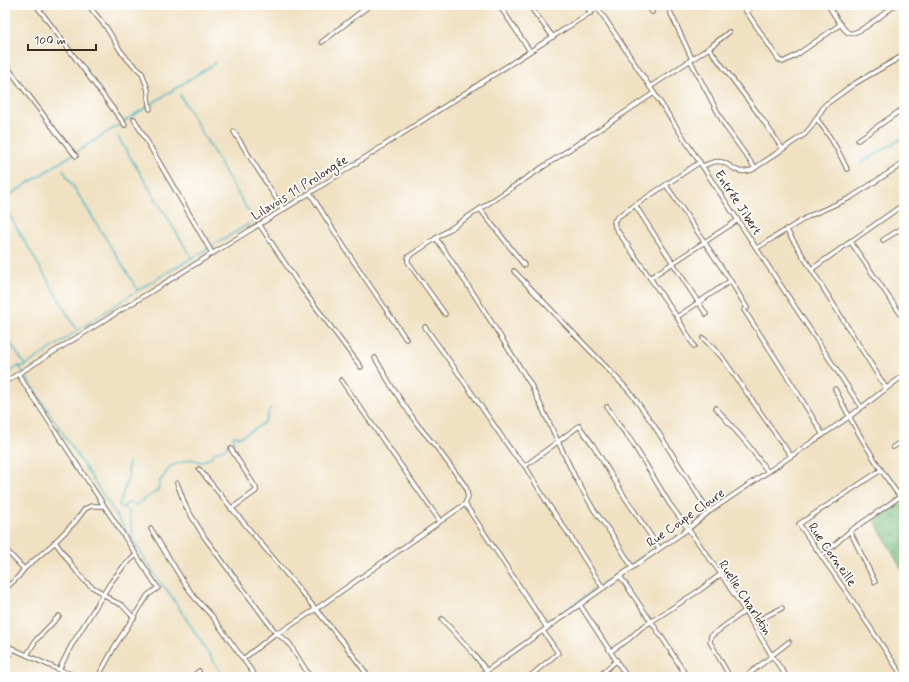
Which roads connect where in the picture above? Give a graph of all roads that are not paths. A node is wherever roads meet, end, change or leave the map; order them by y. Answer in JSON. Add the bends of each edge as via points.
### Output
{"nodes":[{"id":1,"x":36,"y":5,"type":"edge"},
{"id":2,"x":88,"y":5,"type":"edge"},
{"id":3,"x":370,"y":5,"type":"edge"},
{"id":4,"x":499,"y":5,"type":"edge"},
{"id":5,"x":529,"y":5,"type":"edge"},
{"id":6,"x":586,"y":5,"type":"edge"},
{"id":7,"x":602,"y":5,"type":"edge"},
{"id":8,"x":648,"y":5,"type":"edge"},
{"id":9,"x":667,"y":5,"type":"edge"},
{"id":10,"x":742,"y":5,"type":"edge"},
{"id":11,"x":755,"y":5,"type":"edge"},
{"id":12,"x":828,"y":5,"type":"edge"},
{"id":13,"x":895,"y":5,"type":"edge"},
{"id":14,"x":598,"y":8,"type":"junction"},
{"id":15,"x":746,"y":11,"type":"junction"},
{"id":16,"x":652,"y":12,"type":"dead end"},
{"id":17,"x":591,"y":13,"type":"junction"},
{"id":18,"x":841,"y":24,"type":"junction"},
{"id":19,"x":729,"y":32,"type":"dead end"},
{"id":20,"x":552,"y":37,"type":"junction"},
{"id":21,"x":322,"y":42,"type":"dead end"},
{"id":22,"x":709,"y":48,"type":"junction"},
{"id":23,"x":530,"y":51,"type":"junction"},
{"id":24,"x":904,"y":55,"type":"edge"},
{"id":25,"x":691,"y":60,"type":"junction"},
{"id":26,"x":5,"y":64,"type":"edge"},
{"id":27,"x":650,"y":87,"type":"junction"},
{"id":28,"x":654,"y":93,"type":"junction"},
{"id":29,"x":904,"y":108,"type":"edge"},
{"id":30,"x":150,"y":109,"type":"dead end"},
{"id":31,"x":816,"y":118,"type":"junction"},
{"id":32,"x":134,"y":119,"type":"dead end"},
{"id":33,"x":125,"y":125,"type":"dead end"},
{"id":34,"x":234,"y":132,"type":"dead end"},
{"id":35,"x":858,"y":140,"type":"dead end"},
{"id":36,"x":782,"y":148,"type":"junction"},
{"id":37,"x":76,"y":156,"type":"dead end"},
{"id":38,"x":700,"y":162,"type":"junction"},
{"id":39,"x":904,"y":162,"type":"edge"},
{"id":40,"x":703,"y":166,"type":"junction"},
{"id":41,"x":755,"y":168,"type":"junction"},
{"id":42,"x":847,"y":169,"type":"dead end"},
{"id":43,"x":666,"y":185,"type":"junction"},
{"id":44,"x":310,"y":193,"type":"junction"},
{"id":45,"x":904,"y":204,"type":"edge"},
{"id":46,"x":635,"y":205,"type":"junction"},
{"id":47,"x":283,"y":209,"type":"junction"},
{"id":48,"x":480,"y":209,"type":"junction"},
{"id":49,"x":738,"y":220,"type":"junction"},
{"id":50,"x":259,"y":224,"type":"junction"},
{"id":51,"x":904,"y":227,"type":"edge"},
{"id":52,"x":786,"y":229,"type":"junction"},
{"id":53,"x":436,"y":238,"type":"junction"},
{"id":54,"x":883,"y":240,"type":"dead end"},
{"id":55,"x":850,"y":241,"type":"junction"},
{"id":56,"x":704,"y":242,"type":"junction"},
{"id":57,"x":757,"y":248,"type":"junction"},
{"id":58,"x":212,"y":253,"type":"junction"},
{"id":59,"x":674,"y":263,"type":"junction"},
{"id":60,"x":524,"y":265,"type":"dead end"},
{"id":61,"x":812,"y":270,"type":"junction"},
{"id":62,"x":514,"y":271,"type":"dead end"},
{"id":63,"x":650,"y":278,"type":"junction"},
{"id":64,"x":730,"y":281,"type":"junction"},
{"id":65,"x":699,"y":302,"type":"junction"},
{"id":66,"x":445,"y":314,"type":"dead end"},
{"id":67,"x":706,"y":314,"type":"dead end"},
{"id":68,"x":677,"y":317,"type":"junction"},
{"id":69,"x":904,"y":320,"type":"edge"},
{"id":70,"x":425,"y":327,"type":"dead end"},
{"id":71,"x":703,"y":338,"type":"dead end"},
{"id":72,"x":406,"y":339,"type":"dead end"},
{"id":73,"x":694,"y":346,"type":"dead end"},
{"id":74,"x":375,"y":358,"type":"dead end"},
{"id":75,"x":361,"y":367,"type":"dead end"},
{"id":76,"x":18,"y":374,"type":"junction"},
{"id":77,"x":904,"y":375,"type":"edge"},
{"id":78,"x":341,"y":380,"type":"dead end"},
{"id":79,"x":5,"y":382,"type":"edge"},
{"id":80,"x":886,"y":388,"type":"junction"},
{"id":81,"x":835,"y":389,"type":"dead end"},
{"id":82,"x":608,"y":407,"type":"dead end"},
{"id":83,"x":861,"y":407,"type":"junction"},
{"id":84,"x":716,"y":408,"type":"dead end"},
{"id":85,"x":849,"y":417,"type":"junction"},
{"id":86,"x":822,"y":434,"type":"junction"},
{"id":87,"x":904,"y":440,"type":"edge"},
{"id":88,"x":558,"y":443,"type":"junction"},
{"id":89,"x":893,"y":448,"type":"dead end"},
{"id":90,"x":231,"y":449,"type":"dead end"},
{"id":91,"x":790,"y":456,"type":"junction"},
{"id":92,"x":525,"y":466,"type":"junction"},
{"id":93,"x":199,"y":469,"type":"dead end"},
{"id":94,"x":881,"y":470,"type":"junction"},
{"id":95,"x":768,"y":472,"type":"junction"},
{"id":96,"x":176,"y":483,"type":"dead end"},
{"id":97,"x":904,"y":494,"type":"edge"},
{"id":98,"x":900,"y":497,"type":"junction"},
{"id":99,"x":465,"y":504,"type":"junction"},
{"id":100,"x":104,"y":506,"type":"junction"},
{"id":101,"x":231,"y":509,"type":"junction"},
{"id":102,"x":710,"y":511,"type":"junction"},
{"id":103,"x":440,"y":521,"type":"junction"},
{"id":104,"x":688,"y":528,"type":"junction"},
{"id":105,"x":151,"y":529,"type":"dead end"},
{"id":106,"x":850,"y":531,"type":"junction"},
{"id":107,"x":55,"y":542,"type":"junction"},
{"id":108,"x":659,"y":548,"type":"junction"},
{"id":109,"x":5,"y":549,"type":"edge"},
{"id":110,"x":136,"y":555,"type":"junction"},
{"id":111,"x":822,"y":556,"type":"junction"},
{"id":112,"x":632,"y":567,"type":"junction"},
{"id":113,"x":24,"y":569,"type":"junction"},
{"id":114,"x":721,"y":574,"type":"junction"},
{"id":115,"x":620,"y":576,"type":"junction"},
{"id":116,"x":876,"y":582,"type":"dead end"},
{"id":117,"x":603,"y":588,"type":"junction"},
{"id":118,"x":5,"y":589,"type":"edge"},
{"id":119,"x":104,"y":594,"type":"junction"},
{"id":120,"x":580,"y":605,"type":"junction"},
{"id":121,"x":782,"y":608,"type":"dead end"},
{"id":122,"x":316,"y":609,"type":"junction"},
{"id":123,"x":745,"y":611,"type":"junction"},
{"id":124,"x":59,"y":616,"type":"dead end"},
{"id":125,"x":134,"y":618,"type":"junction"},
{"id":126,"x":442,"y":619,"type":"dead end"},
{"id":127,"x":652,"y":622,"type":"junction"},
{"id":128,"x":753,"y":623,"type":"junction"},
{"id":129,"x":547,"y":628,"type":"junction"},
{"id":130,"x":543,"y":631,"type":"junction"},
{"id":131,"x":276,"y":633,"type":"junction"},
{"id":132,"x":789,"y":642,"type":"dead end"},
{"id":133,"x":5,"y":645,"type":"edge"},
{"id":134,"x":14,"y":649,"type":"junction"},
{"id":135,"x":611,"y":651,"type":"junction"},
{"id":136,"x":27,"y":655,"type":"junction"},
{"id":137,"x":772,"y":656,"type":"junction"},
{"id":138,"x":243,"y":659,"type":"junction"},
{"id":139,"x":617,"y":660,"type":"junction"},
{"id":140,"x":5,"y":661,"type":"edge"},
{"id":141,"x":60,"y":670,"type":"junction"},
{"id":142,"x":198,"y":671,"type":"dead end"},
{"id":143,"x":487,"y":671,"type":"junction"},
{"id":144,"x":59,"y":677,"type":"edge"},
{"id":145,"x":81,"y":677,"type":"edge"},
{"id":146,"x":98,"y":677,"type":"edge"},
{"id":147,"x":192,"y":677,"type":"edge"},
{"id":148,"x":256,"y":677,"type":"edge"},
{"id":149,"x":310,"y":677,"type":"edge"},
{"id":150,"x":369,"y":677,"type":"edge"},
{"id":151,"x":478,"y":677,"type":"edge"},
{"id":152,"x":529,"y":677,"type":"edge"},
{"id":153,"x":598,"y":677,"type":"edge"},
{"id":154,"x":627,"y":677,"type":"edge"},
{"id":155,"x":687,"y":677,"type":"edge"},
{"id":156,"x":730,"y":677,"type":"edge"},
{"id":157,"x":745,"y":677,"type":"edge"},
{"id":158,"x":787,"y":677,"type":"edge"},
{"id":159,"x":902,"y":677,"type":"edge"}],
"edges":[{"from":1,"to":33,"type":"street"},
{"from":2,"to":30,"type":"street","via":[[120,50],[144,77]]},
{"from":3,"to":21,"type":"street"},
{"from":4,"to":23,"type":"street"},
{"from":5,"to":20,"type":"street"},
{"from":6,"to":17,"type":"street"},
{"from":7,"to":14,"type":"street","name":"Lilavois 11 Prolongée"},
{"from":8,"to":16,"type":"street"},
{"from":9,"to":25,"type":"street"},
{"from":10,"to":15,"type":"street"},
{"from":11,"to":15,"type":"street"},
{"from":12,"to":18,"type":"street"},
{"from":13,"to":18,"type":"street","via":[[855,33],[848,33]]},
{"from":14,"to":17,"type":"street","name":"Lilavois 11 Prolongée"},
{"from":14,"to":27,"type":"street","name":"Entrée Jibert"},
{"from":15,"to":18,"type":"street","via":[[782,62]]},
{"from":17,"to":20,"type":"street","name":"Lilavois 11 Prolongée"},
{"from":19,"to":22,"type":"street"},
{"from":20,"to":23,"type":"street","name":"Lilavois 11 Prolongée"},
{"from":22,"to":25,"type":"street"},
{"from":22,"to":36,"type":"street"},
{"from":23,"to":44,"type":"street","name":"Lilavois 11 Prolongée"},
{"from":24,"to":31,"type":"street","via":[[854,84],[825,105]]},
{"from":25,"to":27,"type":"street"},
{"from":25,"to":41,"type":"street","via":[[725,126]]},
{"from":26,"to":37,"type":"street"},
{"from":27,"to":28,"type":"street","name":"Entrée Jibert"},
{"from":28,"to":38,"type":"street","name":"Entrée Jibert"},
{"from":28,"to":48,"type":"street"},
{"from":29,"to":35,"type":"street"},
{"from":31,"to":36,"type":"street","via":[[805,134]]},
{"from":31,"to":42,"type":"street","via":[[829,134]]},
{"from":32,"to":58,"type":"street"},
{"from":34,"to":47,"type":"street"},
{"from":36,"to":41,"type":"street"},
{"from":38,"to":40,"type":"street","name":"Entrée Jibert"},
{"from":38,"to":43,"type":"street"},
{"from":39,"to":52,"type":"street","via":[[850,198]]},
{"from":40,"to":41,"type":"street","via":[[721,161],[738,171],[746,172]]},
{"from":40,"to":49,"type":"street","name":"Entrée Jibert"},
{"from":43,"to":46,"type":"street"},
{"from":43,"to":56,"type":"street"},
{"from":44,"to":47,"type":"street","name":"Lilavois 11 Prolongée"},
{"from":44,"to":72,"type":"street"},
{"from":45,"to":55,"type":"street"},
{"from":46,"to":59,"type":"street"},
{"from":46,"to":63,"type":"street","via":[[619,216],[614,223]]},
{"from":47,"to":50,"type":"street","name":"Lilavois 11 Prolongée"},
{"from":48,"to":53,"type":"street"},
{"from":48,"to":60,"type":"street"},
{"from":49,"to":56,"type":"street"},
{"from":49,"to":57,"type":"street","name":"Entrée Jibert"},
{"from":50,"to":58,"type":"street","name":"Lilavois 11 Prolongée"},
{"from":50,"to":75,"type":"street","via":[[300,286]]},
{"from":51,"to":54,"type":"street"},
{"from":52,"to":57,"type":"street"},
{"from":52,"to":61,"type":"street"},
{"from":53,"to":66,"type":"street","via":[[407,260]]},
{"from":53,"to":88,"type":"street","via":[[531,385]]},
{"from":55,"to":61,"type":"street"},
{"from":55,"to":69,"type":"street"},
{"from":56,"to":59,"type":"street"},
{"from":56,"to":64,"type":"street"},
{"from":57,"to":83,"type":"street","name":"Entrée Jibert"},
{"from":58,"to":76,"type":"street","name":"Lilavois 11 Prolongée"},
{"from":59,"to":63,"type":"street"},
{"from":59,"to":65,"type":"street"},
{"from":61,"to":80,"type":"street"},
{"from":62,"to":102,"type":"street","via":[[630,392]]},
{"from":63,"to":68,"type":"street"},
{"from":64,"to":65,"type":"street"},
{"from":64,"to":86,"type":"street"},
{"from":65,"to":67,"type":"street"},
{"from":65,"to":68,"type":"street"},
{"from":68,"to":73,"type":"street"},
{"from":70,"to":92,"type":"street","via":[[513,453]]},
{"from":71,"to":91,"type":"street","via":[[721,356]]},
{"from":74,"to":99,"type":"street","via":[[418,424],[466,487],[468,497]]},
{"from":76,"to":79,"type":"street","name":"Lilavois 11 Prolongée"},
{"from":76,"to":100,"type":"street"},
{"from":77,"to":80,"type":"street","name":"Rue Coupe Cloure"},
{"from":78,"to":103,"type":"street"},
{"from":80,"to":83,"type":"street","name":"Rue Coupe Cloure"},
{"from":81,"to":85,"type":"street"},
{"from":82,"to":104,"type":"street","name":"Ruelle Charlotin","via":[[669,503]]},
{"from":83,"to":85,"type":"street","name":"Rue Coupe Cloure"},
{"from":84,"to":95,"type":"street"},
{"from":85,"to":86,"type":"street","name":"Rue Coupe Cloure"},
{"from":85,"to":94,"type":"street"},
{"from":86,"to":91,"type":"street","name":"Rue Coupe Cloure"},
{"from":87,"to":89,"type":"street"},
{"from":88,"to":92,"type":"street"},
{"from":88,"to":108,"type":"street","via":[[579,426]]},
{"from":88,"to":112,"type":"street","via":[[591,506],[614,536]]},
{"from":90,"to":101,"type":"street","via":[[256,491]]},
{"from":91,"to":95,"type":"street","name":"Rue Coupe Cloure"},
{"from":92,"to":117,"type":"street"},
{"from":93,"to":101,"type":"street"},
{"from":94,"to":98,"type":"street"},
{"from":94,"to":111,"type":"street","name":"Rue Corneille","via":[[799,524]]},
{"from":95,"to":102,"type":"street","name":"Rue Coupe Cloure"},
{"from":96,"to":131,"type":"street","via":[[186,507],[205,538]]},
{"from":97,"to":98,"type":"street"},
{"from":98,"to":106,"type":"street"},
{"from":99,"to":103,"type":"street"},
{"from":99,"to":129,"type":"street"},
{"from":100,"to":107,"type":"street","via":[[84,509]]},
{"from":100,"to":110,"type":"street"},
{"from":101,"to":122,"type":"street"},
{"from":102,"to":104,"type":"street","name":"Rue Coupe Cloure"},
{"from":103,"to":122,"type":"street"},
{"from":104,"to":108,"type":"street","name":"Rue Coupe Cloure"},
{"from":104,"to":114,"type":"street","name":"Ruelle Charlotin"},
{"from":105,"to":138,"type":"street","via":[[195,598],[212,616]]},
{"from":106,"to":111,"type":"street"},
{"from":106,"to":116,"type":"street"},
{"from":107,"to":113,"type":"street"},
{"from":107,"to":119,"type":"street","via":[[85,581]]},
{"from":108,"to":112,"type":"street","name":"Rue Coupe Cloure"},
{"from":109,"to":113,"type":"street"},
{"from":110,"to":119,"type":"street","via":[[120,570]]},
{"from":110,"to":125,"type":"street","via":[[158,588],[148,595]]},
{"from":111,"to":159,"type":"street","name":"Rue Corneille"},
{"from":112,"to":115,"type":"street","name":"Rue Coupe Cloure"},
{"from":113,"to":118,"type":"street"},
{"from":114,"to":123,"type":"street","name":"Ruelle Charlotin"},
{"from":114,"to":127,"type":"street"},
{"from":115,"to":117,"type":"street","name":"Rue Coupe Cloure"},
{"from":115,"to":127,"type":"street"},
{"from":117,"to":120,"type":"street","name":"Rue Coupe Cloure"},
{"from":119,"to":125,"type":"street","via":[[122,605]]},
{"from":119,"to":141,"type":"street","via":[[71,646]]},
{"from":120,"to":129,"type":"street","name":"Rue Coupe Cloure"},
{"from":120,"to":135,"type":"street"},
{"from":121,"to":128,"type":"street"},
{"from":122,"to":131,"type":"street"},
{"from":122,"to":150,"type":"street"},
{"from":123,"to":128,"type":"street","name":"Ruelle Charlotin"},
{"from":123,"to":156,"type":"street","via":[[710,639]]},
{"from":124,"to":136,"type":"street","via":[[36,640]]},
{"from":125,"to":146,"type":"street"},
{"from":126,"to":143,"type":"street"},
{"from":127,"to":135,"type":"street"},
{"from":127,"to":155,"type":"street"},
{"from":128,"to":137,"type":"street","name":"Ruelle Charlotin"},
{"from":129,"to":130,"type":"street","name":"Rue Coupe Cloure"},
{"from":130,"to":143,"type":"street","name":"Rue Coupe Cloure"},
{"from":130,"to":152,"type":"street","via":[[558,653]]},
{"from":131,"to":138,"type":"street"},
{"from":131,"to":149,"type":"street","via":[[289,643]]},
{"from":132,"to":137,"type":"street"},
{"from":133,"to":134,"type":"street"},
{"from":134,"to":136,"type":"street"},
{"from":134,"to":140,"type":"street"},
{"from":135,"to":139,"type":"street"},
{"from":136,"to":141,"type":"street"},
{"from":137,"to":157,"type":"street"},
{"from":137,"to":158,"type":"street","name":"Ruelle Charlotin"},
{"from":138,"to":148,"type":"street"},
{"from":139,"to":153,"type":"street"},
{"from":139,"to":154,"type":"street"},
{"from":141,"to":144,"type":"street"},
{"from":141,"to":145,"type":"street"},
{"from":142,"to":147,"type":"street"},
{"from":143,"to":151,"type":"street","name":"Rue Coupe Cloure"}]}
